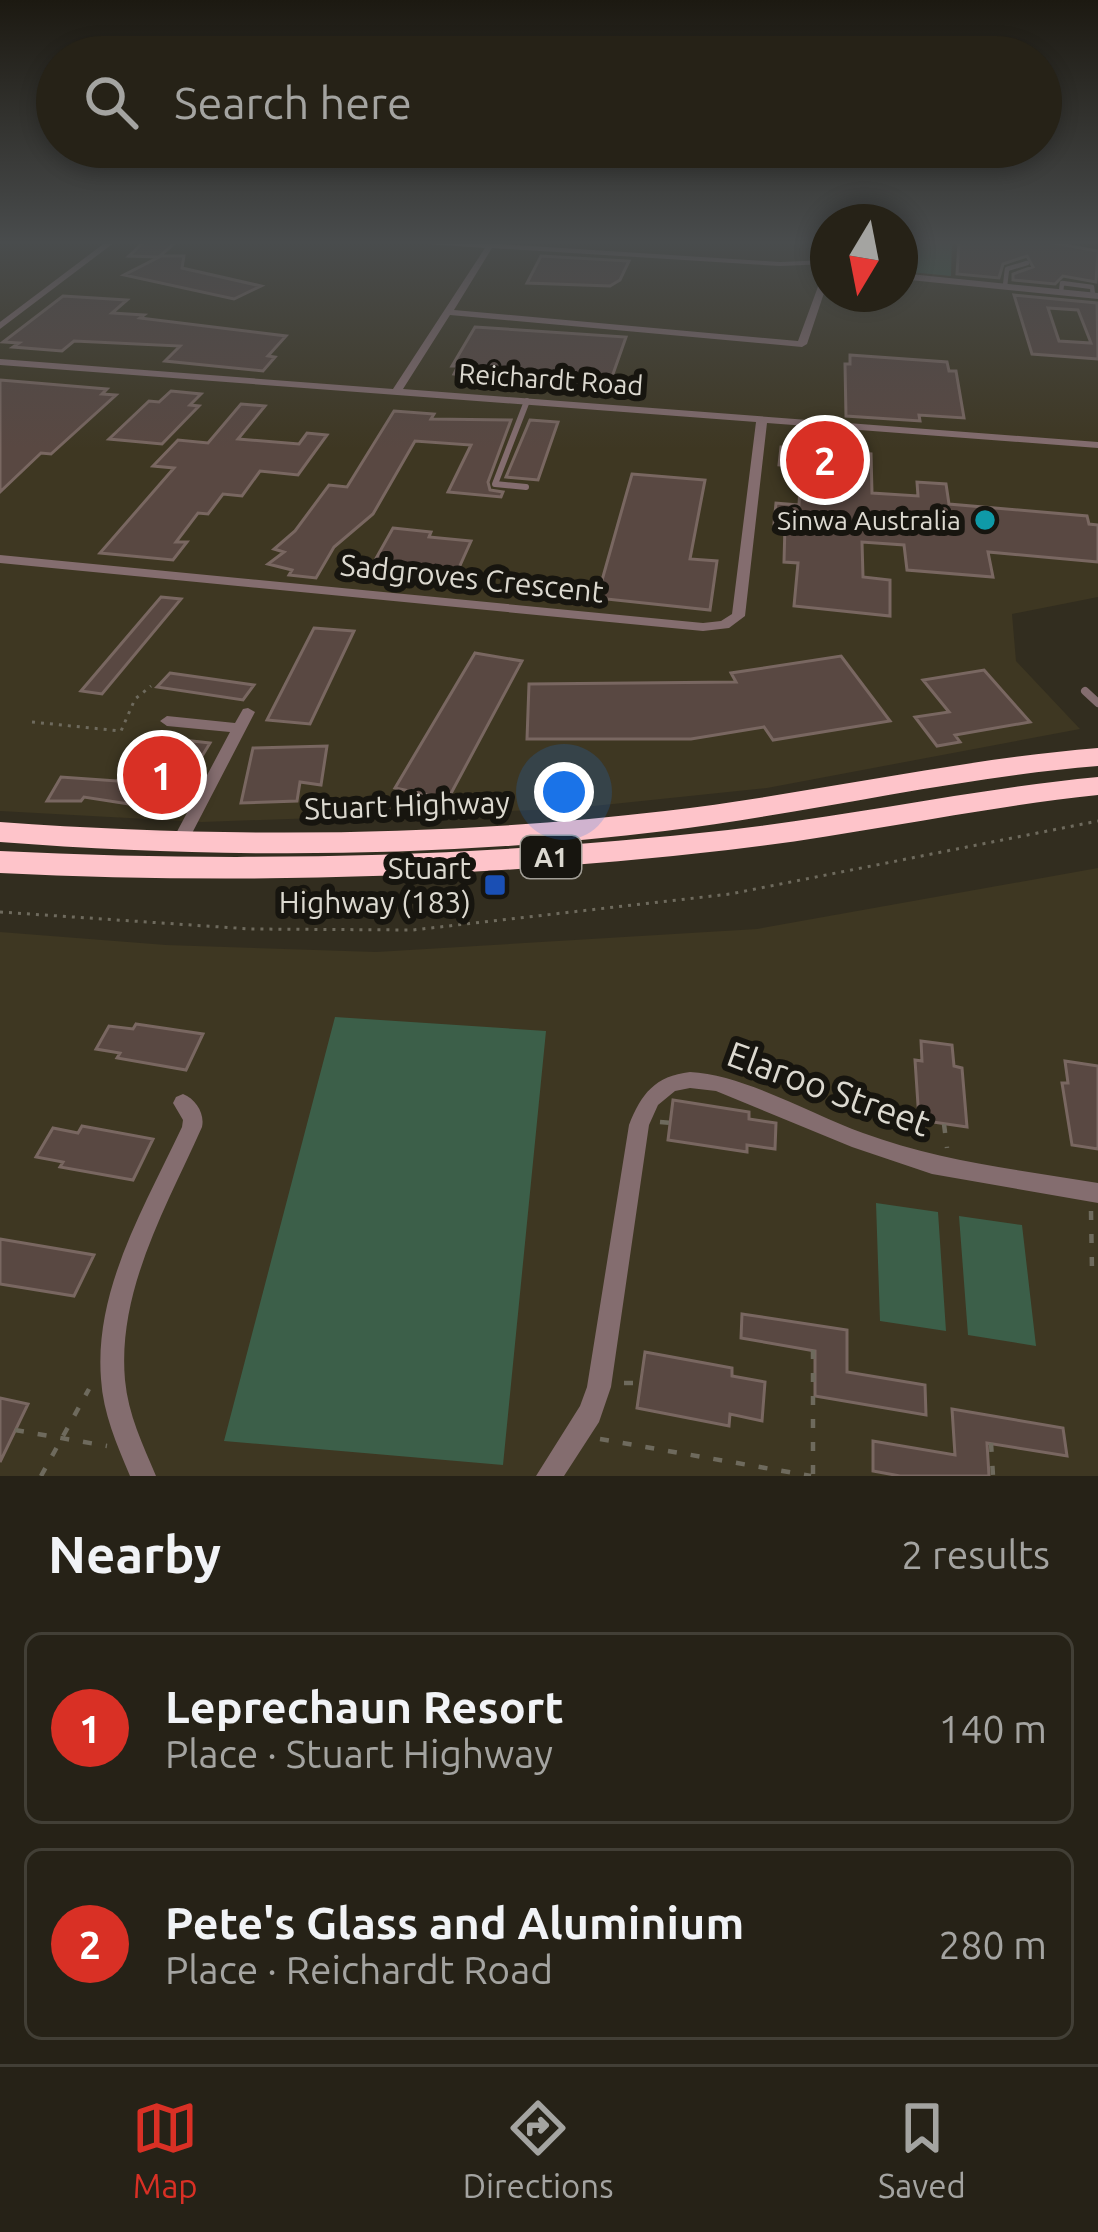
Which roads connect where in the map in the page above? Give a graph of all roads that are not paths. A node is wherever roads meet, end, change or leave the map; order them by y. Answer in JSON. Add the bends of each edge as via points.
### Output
{"nodes":[{"id":1,"x":448,"y":312,"type":"joint"},
{"id":2,"x":814,"y":312,"type":"edge"},
{"id":3,"x":0,"y":362,"type":"edge"},
{"id":4,"x":397,"y":392,"type":"junction"},
{"id":5,"x":527,"y":401,"type":"junction"},
{"id":6,"x":762,"y":419,"type":"junction"},
{"id":7,"x":1098,"y":445,"type":"edge"},
{"id":8,"x":526,"y":487,"type":"dead end"},
{"id":9,"x":0,"y":559,"type":"edge"},
{"id":10,"x":1085,"y":691,"type":"dead end"},
{"id":11,"x":1098,"y":703,"type":"edge"},
{"id":12,"x":248,"y":712,"type":"dead end"},
{"id":13,"x":167,"y":721,"type":"dead end"},
{"id":14,"x":239,"y":728,"type":"junction"},
{"id":15,"x":1093,"y":755,"type":"edge"},
{"id":16,"x":1098,"y":786,"type":"edge"},
{"id":17,"x":0,"y":832,"type":"edge"},
{"id":18,"x":668,"y":833,"type":"junction"},
{"id":19,"x":180,"y":841,"type":"junction"},
{"id":20,"x":0,"y":862,"type":"edge"},
{"id":21,"x":183,"y":1103,"type":"dead end"},
{"id":22,"x":1096,"y":1192,"type":"edge"},
{"id":23,"x":142,"y":1476,"type":"edge"},
{"id":24,"x":549,"y":1476,"type":"edge"}],
"edges":[{"from":1,"to":2,"type":"street","via":[[802,344]]},
{"from":1,"to":4,"type":"street"},
{"from":3,"to":4,"type":"street","name":"Reichardt Road"},
{"from":4,"to":5,"type":"street","name":"Reichardt Road"},
{"from":5,"to":6,"type":"street","name":"Reichardt Road"},
{"from":5,"to":8,"type":"lane","via":[[495,484]]},
{"from":6,"to":7,"type":"street","name":"Reichardt Road"},
{"from":6,"to":9,"type":"street","name":"Sadgroves Crescent","via":[[738,616],[724,625]]},
{"from":10,"to":11,"type":"lane"},
{"from":12,"to":14,"type":"street"},
{"from":13,"to":14,"type":"street"},
{"from":14,"to":19,"type":"street"},
{"from":15,"to":18,"type":"highway","name":"Stuart Highway","number":"A1"},
{"from":16,"to":18,"type":"highway","name":"Stuart Highway","number":"A1"},
{"from":17,"to":19,"type":"highway","name":"Stuart Highway","number":"A1"},
{"from":18,"to":19,"type":"highway","name":"Stuart Highway","number":"A1"},
{"from":18,"to":20,"type":"highway","name":"Stuart Highway","number":"A1","via":[[483,862],[256,871]]},
{"from":21,"to":23,"type":"street","via":[[192,1127],[109,1341],[124,1437]]},
{"from":22,"to":24,"type":"street","name":"Elaroo Street","via":[[932,1165],[718,1083],[666,1083],[646,1103],[639,1125],[605,1366],[590,1413]]}]}
